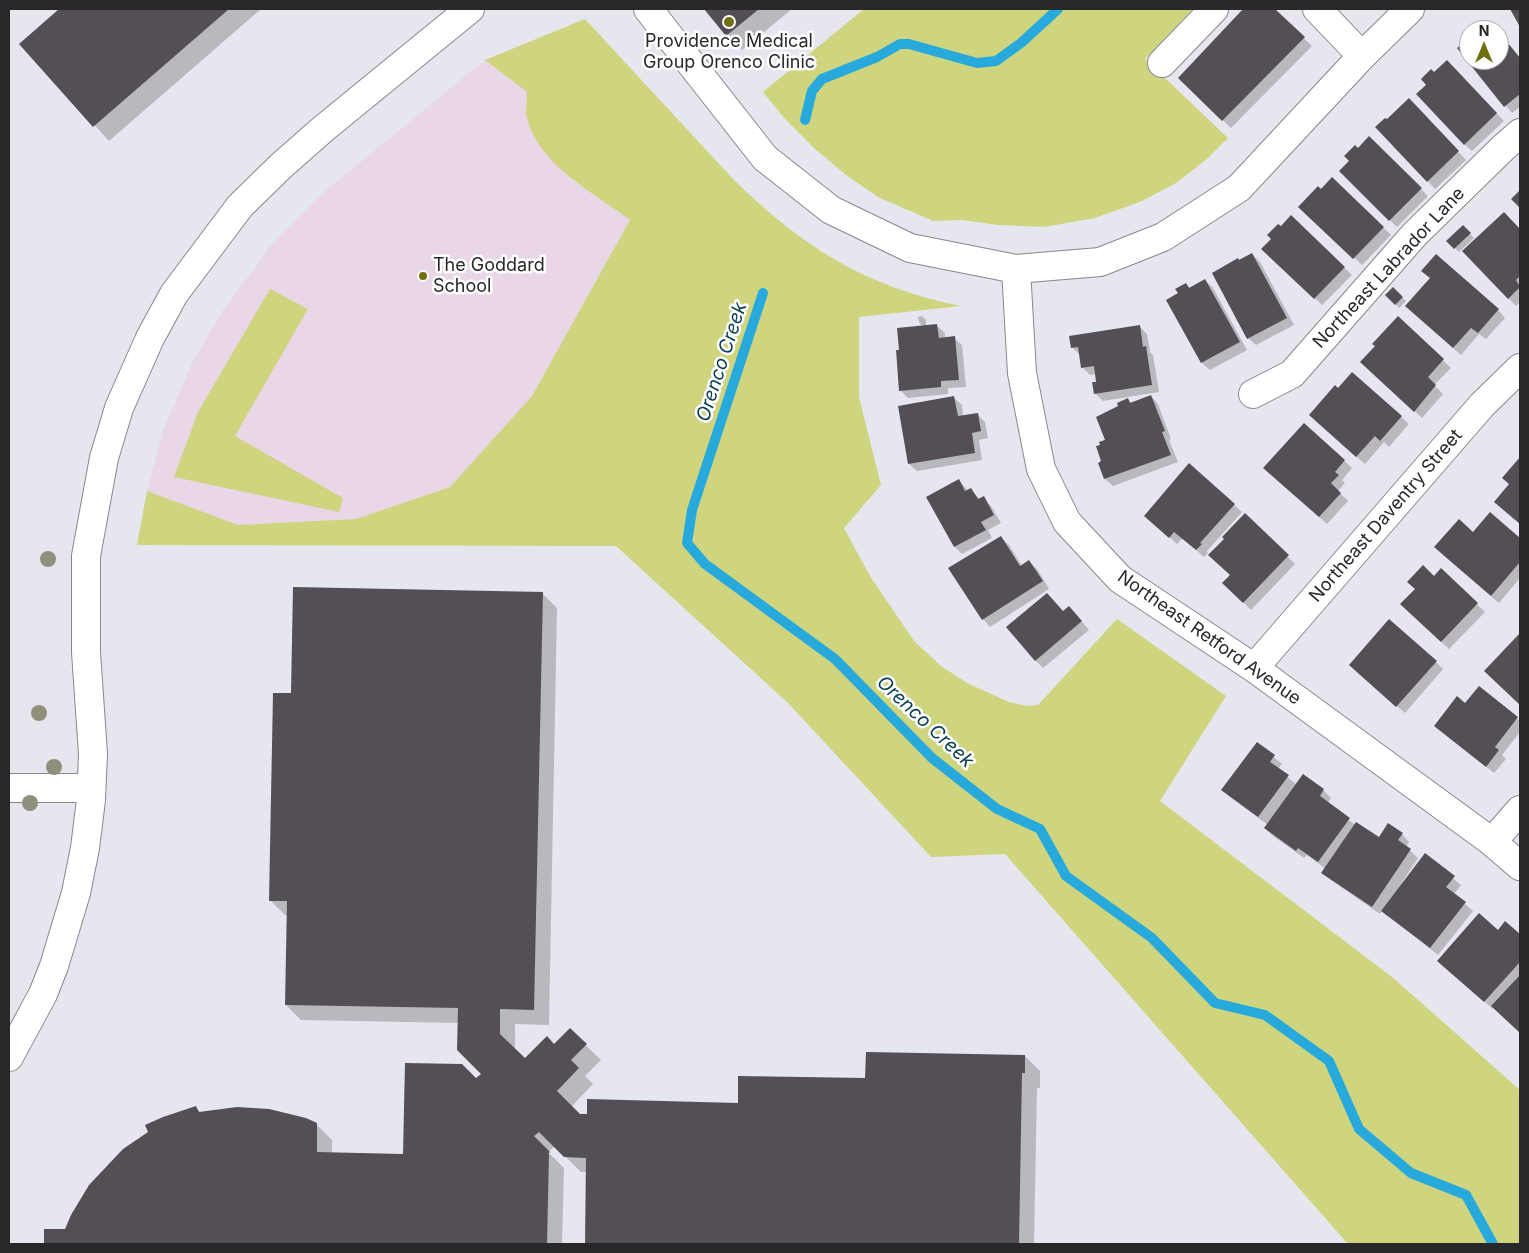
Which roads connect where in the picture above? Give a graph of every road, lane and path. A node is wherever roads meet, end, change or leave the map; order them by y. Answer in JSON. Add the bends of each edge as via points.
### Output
{"nodes":[{"id":1,"x":470,"y":9,"type":"edge"},
{"id":2,"x":648,"y":9,"type":"edge"},
{"id":3,"x":1214,"y":9,"type":"edge"},
{"id":4,"x":1317,"y":9,"type":"edge"},
{"id":5,"x":1410,"y":9,"type":"edge"},
{"id":6,"x":1362,"y":56,"type":"junction"},
{"id":7,"x":1162,"y":62,"type":"dead end"},
{"id":8,"x":1520,"y":133,"type":"edge"},
{"id":9,"x":1016,"y":269,"type":"junction"},
{"id":10,"x":1520,"y":368,"type":"edge"},
{"id":11,"x":1253,"y":394,"type":"dead end"},
{"id":12,"x":1254,"y":668,"type":"junction"},
{"id":13,"x":9,"y":788,"type":"edge"},
{"id":14,"x":91,"y":788,"type":"junction"},
{"id":15,"x":1520,"y":810,"type":"edge"},
{"id":16,"x":1492,"y":842,"type":"junction"},
{"id":17,"x":1520,"y":866,"type":"edge"},
{"id":18,"x":9,"y":1057,"type":"edge"}],
"edges":[{"from":1,"to":14,"type":"street","via":[[323,129],[240,206],[174,294],[150,338],[119,408],[104,458],[86,556],[86,652],[93,754]]},
{"from":2,"to":9,"type":"street","via":[[765,158],[831,210],[910,248]]},
{"from":3,"to":7,"type":"street"},
{"from":4,"to":6,"type":"street"},
{"from":5,"to":6,"type":"street"},
{"from":6,"to":9,"type":"street","via":[[1239,188],[1163,237],[1100,262]]},
{"from":8,"to":11,"type":"street","name":"Northeast Labrador Lane","via":[[1415,234],[1292,374]]},
{"from":9,"to":12,"type":"street","name":"Northeast Retford Avenue","via":[[1022,373],[1041,469],[1067,522],[1120,579]]},
{"from":10,"to":12,"type":"street","name":"Northeast Daventry Street","via":[[1482,405]]},
{"from":12,"to":16,"type":"street","name":"Northeast Retford Avenue"},
{"from":13,"to":14,"type":"street"},
{"from":14,"to":18,"type":"street","via":[[86,848],[64,936],[43,994]]},
{"from":15,"to":16,"type":"street"},
{"from":16,"to":17,"type":"street","name":"Northeast Retford Avenue"}]}
